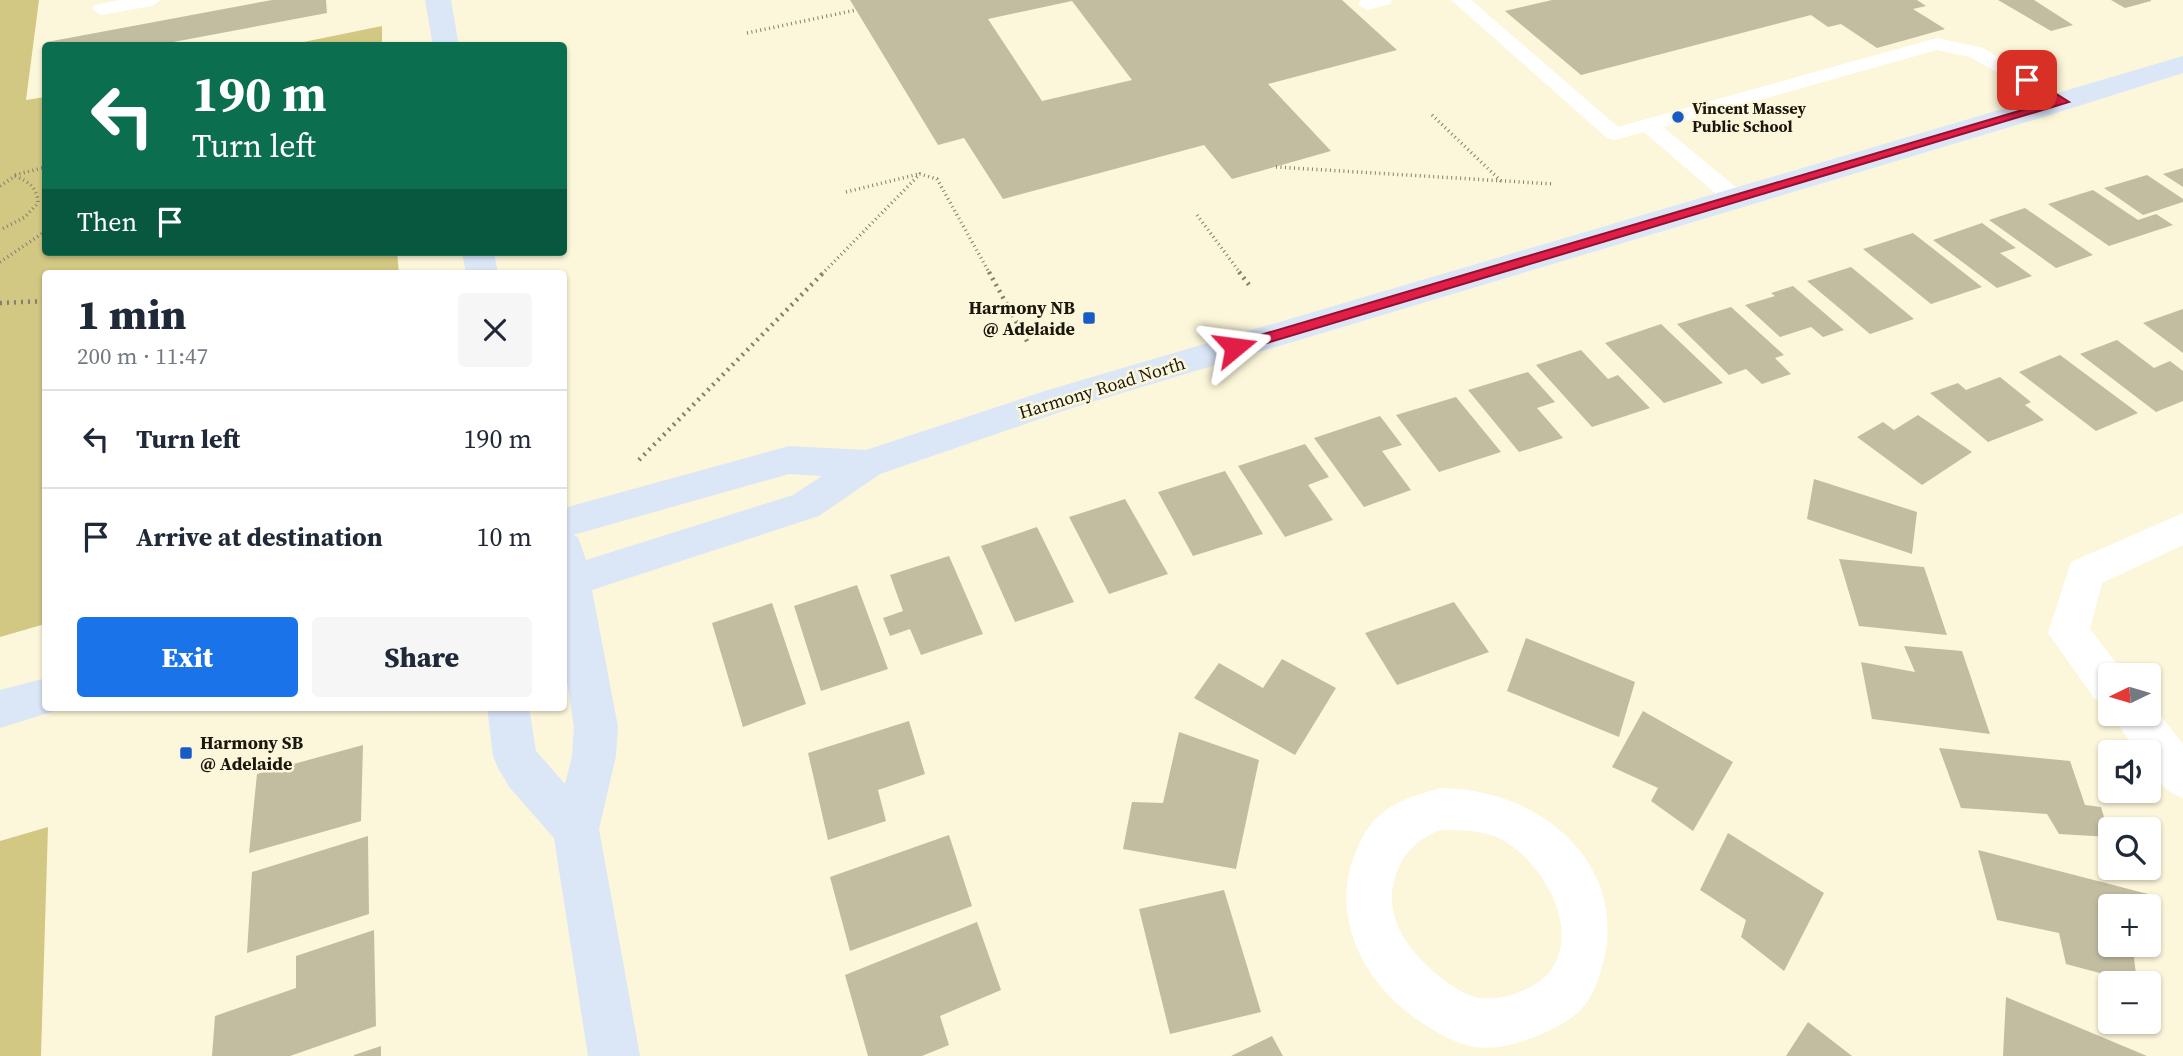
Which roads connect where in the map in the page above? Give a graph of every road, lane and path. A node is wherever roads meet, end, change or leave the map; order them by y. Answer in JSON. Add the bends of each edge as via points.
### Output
{"nodes":[{"id":1,"x":152,"y":0,"type":"edge"},
{"id":2,"x":438,"y":0,"type":"edge"},
{"id":3,"x":1460,"y":0,"type":"edge"},
{"id":4,"x":101,"y":9,"type":"dead end"},
{"id":5,"x":856,"y":10,"type":"dead end"},
{"id":6,"x":747,"y":33,"type":"dead end"},
{"id":7,"x":445,"y":42,"type":"edge"},
{"id":8,"x":2183,"y":64,"type":"edge"},
{"id":9,"x":2063,"y":102,"type":"junction"},
{"id":10,"x":1433,"y":115,"type":"dead end"},
{"id":11,"x":1648,"y":125,"type":"junction"},
{"id":12,"x":1276,"y":167,"type":"dead end"},
{"id":13,"x":42,"y":168,"type":"edge"},
{"id":14,"x":920,"y":174,"type":"junction"},
{"id":15,"x":15,"y":176,"type":"junction"},
{"id":16,"x":1503,"y":182,"type":"junction"},
{"id":17,"x":1553,"y":184,"type":"dead end"},
{"id":18,"x":0,"y":186,"type":"edge"},
{"id":19,"x":846,"y":192,"type":"dead end"},
{"id":20,"x":1736,"y":199,"type":"junction"},
{"id":21,"x":1197,"y":215,"type":"dead end"},
{"id":22,"x":0,"y":230,"type":"edge"},
{"id":23,"x":42,"y":234,"type":"edge"},
{"id":24,"x":0,"y":262,"type":"edge"},
{"id":25,"x":1250,"y":286,"type":"dead end"},
{"id":26,"x":42,"y":302,"type":"edge"},
{"id":27,"x":0,"y":303,"type":"edge"},
{"id":28,"x":1028,"y":343,"type":"dead end"},
{"id":29,"x":639,"y":460,"type":"dead end"},
{"id":30,"x":867,"y":464,"type":"junction"},
{"id":31,"x":567,"y":522,"type":"edge"},
{"id":32,"x":2183,"y":528,"type":"edge"},
{"id":33,"x":567,"y":571,"type":"edge"},
{"id":34,"x":567,"y":576,"type":"edge"},
{"id":35,"x":2098,"y":670,"type":"edge"},
{"id":36,"x":42,"y":697,"type":"edge"},
{"id":37,"x":0,"y":709,"type":"edge"},
{"id":38,"x":509,"y":711,"type":"edge"},
{"id":39,"x":2142,"y":726,"type":"edge"},
{"id":40,"x":2183,"y":778,"type":"edge"},
{"id":41,"x":576,"y":829,"type":"junction"},
{"id":42,"x":1477,"y":1039,"type":"edge"},
{"id":43,"x":614,"y":1056,"type":"edge"}],
"edges":[{"from":1,"to":4,"type":"lane"},
{"from":2,"to":7,"type":"main road"},
{"from":3,"to":11,"type":"lane","via":[[1614,134]]},
{"from":5,"to":6,"type":"path"},
{"from":8,"to":9,"type":"main road","name":"Harmony Road North"},
{"from":9,"to":11,"type":"lane","via":[[1976,52],[1937,44]]},
{"from":9,"to":20,"type":"main road","name":"Harmony Road North"},
{"from":10,"to":16,"type":"path"},
{"from":11,"to":20,"type":"lane"},
{"from":12,"to":16,"type":"path"},
{"from":13,"to":15,"type":"path"},
{"from":14,"to":19,"type":"path"},
{"from":14,"to":28,"type":"path","via":[[937,179]]},
{"from":14,"to":29,"type":"path"},
{"from":15,"to":18,"type":"path"},
{"from":15,"to":22,"type":"path","via":[[32,182],[38,203]]},
{"from":16,"to":17,"type":"path"},
{"from":20,"to":30,"type":"main road","name":"Harmony Road North","via":[[1059,399]]},
{"from":21,"to":25,"type":"path"},
{"from":23,"to":24,"type":"path"},
{"from":26,"to":27,"type":"path"},
{"from":30,"to":31,"type":"main road","name":"Harmony Road North","via":[[789,460]]},
{"from":30,"to":33,"type":"main road","name":"Harmony Road North","via":[[806,506]]},
{"from":32,"to":35,"type":"street","via":[[2085,573],[2070,634]]},
{"from":34,"to":41,"type":"main road","via":[[596,727],[594,756]]},
{"from":36,"to":37,"type":"main road"},
{"from":38,"to":41,"type":"main road","via":[[515,756]]},
{"from":39,"to":40,"type":"street"},
{"from":41,"to":43,"type":"main road"},
{"from":42,"to":42,"type":"street","via":[[1394,967],[1376,934],[1368,899],[1372,865],[1387,838],[1411,819],[1441,809],[1475,810],[1510,821],[1541,841],[1565,870],[1582,904],[1586,938],[1578,970],[1560,997],[1530,1014],[1502,1022]]}]}
